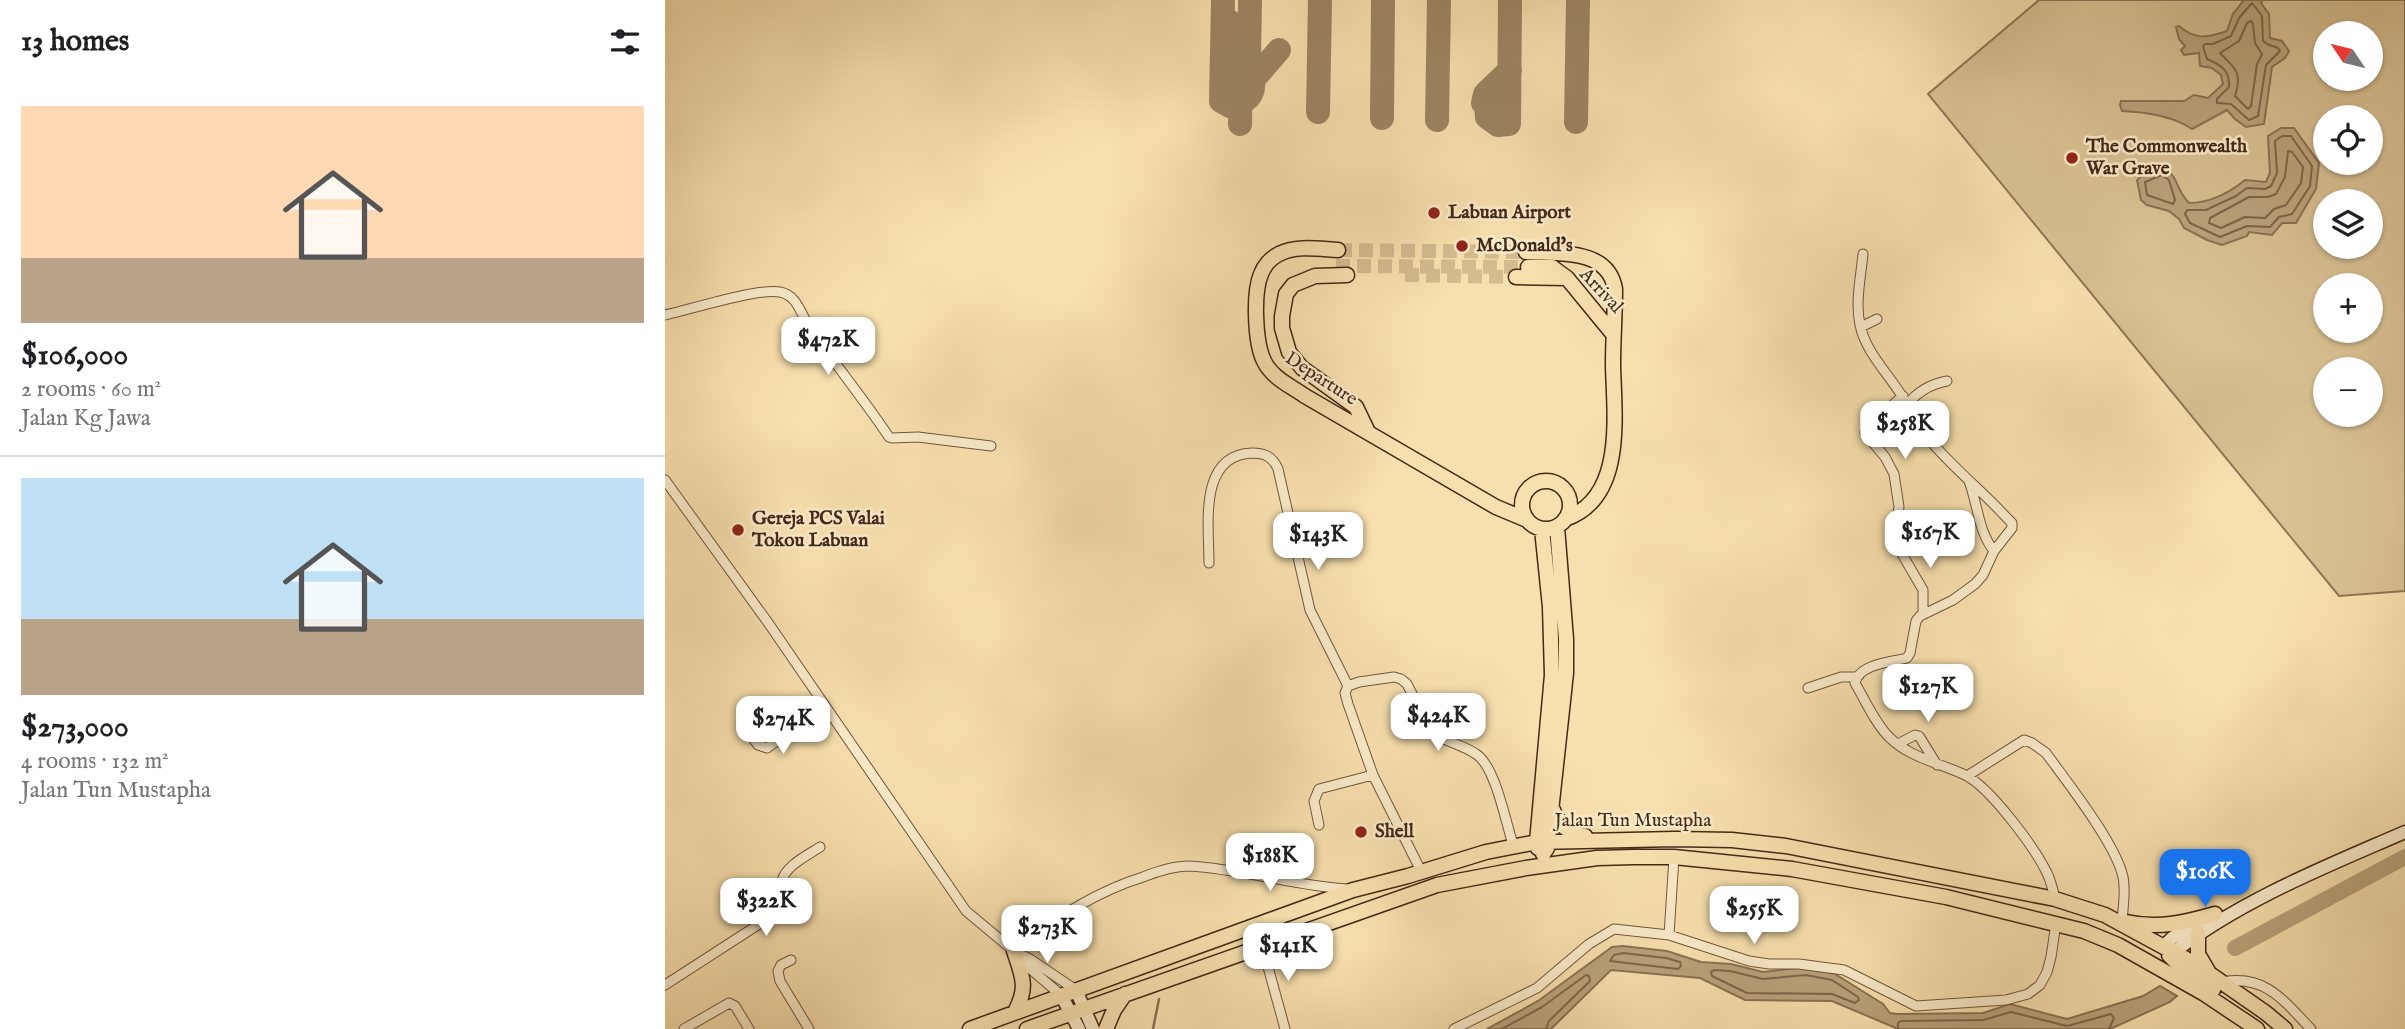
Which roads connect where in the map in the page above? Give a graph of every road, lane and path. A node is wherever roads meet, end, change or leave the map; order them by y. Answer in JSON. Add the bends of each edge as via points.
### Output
{"nodes":[{"id":1,"x":1338,"y":250,"type":"tunnel mouth"},
{"id":2,"x":1863,"y":254,"type":"dead end"},
{"id":3,"x":1341,"y":270,"type":"tunnel mouth"},
{"id":4,"x":1516,"y":277,"type":"tunnel mouth"},
{"id":5,"x":1567,"y":278,"type":"junction"},
{"id":6,"x":665,"y":315,"type":"edge"},
{"id":7,"x":1877,"y":319,"type":"dead end"},
{"id":8,"x":1861,"y":327,"type":"junction"},
{"id":9,"x":1613,"y":334,"type":"junction"},
{"id":10,"x":1947,"y":381,"type":"dead end"},
{"id":11,"x":1905,"y":401,"type":"junction"},
{"id":12,"x":1367,"y":431,"type":"junction"},
{"id":13,"x":991,"y":446,"type":"dead end"},
{"id":14,"x":1968,"y":478,"type":"junction"},
{"id":15,"x":665,"y":480,"type":"edge"},
{"id":16,"x":1527,"y":520,"type":"junction"},
{"id":17,"x":1555,"y":525,"type":"junction"},
{"id":18,"x":1994,"y":551,"type":"junction"},
{"id":19,"x":1209,"y":563,"type":"dead end"},
{"id":20,"x":1923,"y":613,"type":"junction"},
{"id":21,"x":1856,"y":677,"type":"junction"},
{"id":22,"x":1348,"y":686,"type":"junction"},
{"id":23,"x":1808,"y":688,"type":"dead end"},
{"id":24,"x":825,"y":706,"type":"junction"},
{"id":25,"x":744,"y":727,"type":"dead end"},
{"id":26,"x":1898,"y":744,"type":"junction"},
{"id":27,"x":1937,"y":765,"type":"junction"},
{"id":28,"x":1373,"y":775,"type":"junction"},
{"id":29,"x":1968,"y":776,"type":"junction"},
{"id":30,"x":1546,"y":804,"type":"junction"},
{"id":31,"x":1319,"y":825,"type":"dead end"},
{"id":32,"x":2405,"y":832,"type":"edge"},
{"id":33,"x":1641,"y":840,"type":"junction"},
{"id":34,"x":1512,"y":841,"type":"junction"},
{"id":35,"x":1542,"y":846,"type":"junction"},
{"id":36,"x":820,"y":847,"type":"dead end"},
{"id":37,"x":1486,"y":852,"type":"junction"},
{"id":38,"x":1597,"y":858,"type":"junction"},
{"id":39,"x":1674,"y":858,"type":"junction"},
{"id":40,"x":1422,"y":871,"type":"junction"},
{"id":41,"x":1437,"y":885,"type":"junction"},
{"id":42,"x":1353,"y":890,"type":"junction"},
{"id":43,"x":2256,"y":898,"type":"junction"},
{"id":44,"x":2055,"y":899,"type":"junction"},
{"id":45,"x":2215,"y":914,"type":"junction"},
{"id":46,"x":2105,"y":915,"type":"junction"},
{"id":47,"x":2122,"y":921,"type":"junction"},
{"id":48,"x":2056,"y":923,"type":"junction"},
{"id":49,"x":2199,"y":933,"type":"junction"},
{"id":50,"x":1669,"y":936,"type":"junction"},
{"id":51,"x":2118,"y":944,"type":"junction"},
{"id":52,"x":1262,"y":945,"type":"junction"},
{"id":53,"x":1014,"y":951,"type":"junction"},
{"id":54,"x":2169,"y":951,"type":"junction"},
{"id":55,"x":791,"y":960,"type":"dead end"},
{"id":56,"x":2208,"y":972,"type":"junction"},
{"id":57,"x":2223,"y":982,"type":"junction"},
{"id":58,"x":665,"y":985,"type":"edge"},
{"id":59,"x":1129,"y":992,"type":"junction"},
{"id":60,"x":1068,"y":993,"type":"junction"},
{"id":61,"x":1078,"y":1011,"type":"junction"},
{"id":62,"x":1015,"y":1012,"type":"junction"},
{"id":63,"x":2245,"y":1019,"type":"junction"},
{"id":64,"x":684,"y":1029,"type":"edge"},
{"id":65,"x":749,"y":1029,"type":"edge"},
{"id":66,"x":809,"y":1029,"type":"edge"},
{"id":67,"x":970,"y":1029,"type":"edge"},
{"id":68,"x":1027,"y":1029,"type":"edge"},
{"id":69,"x":1079,"y":1029,"type":"edge"},
{"id":70,"x":1093,"y":1029,"type":"edge"},
{"id":71,"x":1106,"y":1029,"type":"edge"},
{"id":72,"x":1285,"y":1029,"type":"edge"},
{"id":73,"x":1454,"y":1029,"type":"edge"},
{"id":74,"x":2257,"y":1029,"type":"edge"},
{"id":75,"x":2285,"y":1029,"type":"edge"},
{"id":76,"x":2311,"y":1029,"type":"edge"}],
"edges":[{"from":1,"to":12,"type":"main road","name":"Departure","via":[[1290,250],[1271,260],[1259,284],[1259,345],[1277,377]]},
{"from":2,"to":8,"type":"street"},
{"from":3,"to":12,"type":"main road","via":[[1293,285],[1286,294],[1282,328],[1289,352],[1302,368],[1356,407]]},
{"from":4,"to":5,"type":"main road","name":"Arrival"},
{"from":5,"to":9,"type":"main road","name":"Arrival"},
{"from":5,"to":9,"type":"main road","via":[[1552,267],[1527,259],[1590,258],[1608,270],[1615,289]]},
{"from":6,"to":13,"type":"street","via":[[753,294],[784,292],[797,303],[889,436]]},
{"from":7,"to":8,"type":"street"},
{"from":8,"to":11,"type":"street"},
{"from":9,"to":17,"type":"main road","via":[[1609,470],[1591,502]]},
{"from":10,"to":11,"type":"street"},
{"from":11,"to":14,"type":"street","via":[[1923,432]]},
{"from":11,"to":20,"type":"street","via":[[1868,426],[1865,433],[1894,474],[1899,507],[1891,535],[1923,590]]},
{"from":12,"to":16,"type":"main road","name":"Departure","via":[[1496,507]]},
{"from":14,"to":18,"type":"street","via":[[1980,524]]},
{"from":14,"to":18,"type":"street","via":[[2013,525]]},
{"from":15,"to":24,"type":"street"},
{"from":16,"to":17,"type":"main road"},
{"from":16,"to":17,"type":"main road","via":[[1524,497],[1541,482],[1557,484],[1570,504]]},
{"from":17,"to":30,"type":"main road"},
{"from":18,"to":20,"type":"street","via":[[1975,584]]},
{"from":19,"to":22,"type":"street","via":[[1211,489],[1219,468],[1241,454],[1268,456],[1278,469],[1310,610]]},
{"from":20,"to":21,"type":"street","via":[[1916,621],[1907,658],[1864,670]]},
{"from":21,"to":23,"type":"street"},
{"from":21,"to":26,"type":"street","via":[[1879,725]]},
{"from":22,"to":28,"type":"street","via":[[1348,704]]},
{"from":22,"to":34,"type":"street","via":[[1394,677],[1407,684],[1431,732],[1486,762]]},
{"from":24,"to":25,"type":"street","via":[[767,748],[758,745]]},
{"from":24,"to":53,"type":"street","via":[[966,911]]},
{"from":26,"to":27,"type":"street"},
{"from":26,"to":27,"type":"street","via":[[1919,736]]},
{"from":27,"to":29,"type":"street"},
{"from":28,"to":31,"type":"street","via":[[1319,789],[1314,801]]},
{"from":28,"to":40,"type":"street"},
{"from":29,"to":44,"type":"street","via":[[2035,853],[2048,874]]},
{"from":29,"to":47,"type":"street","via":[[2024,740],[2046,753],[2123,875]]},
{"from":30,"to":33,"type":"main road","via":[[1570,832]]},
{"from":30,"to":34,"type":"main road","via":[[1530,831]]},
{"from":30,"to":35,"type":"main road"},
{"from":32,"to":43,"type":"main road"},
{"from":33,"to":35,"type":"main road","name":"Jalan Tun Mustapha"},
{"from":33,"to":44,"type":"main road","name":"Jalan Tun Mustapha","via":[[1732,840],[1786,846]]},
{"from":34,"to":37,"type":"main road"},
{"from":35,"to":37,"type":"main road","name":"Jalan Tun Mustapha"},
{"from":35,"to":38,"type":"main road"},
{"from":35,"to":41,"type":"main road"},
{"from":36,"to":58,"type":"street","via":[[787,870],[781,883],[781,910]]},
{"from":37,"to":40,"type":"main road","name":"Jalan Tun Mustapha"},
{"from":38,"to":39,"type":"main road"},
{"from":38,"to":41,"type":"main road"},
{"from":39,"to":48,"type":"main road","via":[[1792,869]]},
{"from":39,"to":50,"type":"street"},
{"from":40,"to":42,"type":"main road","name":"Jalan Tun Mustapha"},
{"from":41,"to":52,"type":"main road"},
{"from":42,"to":53,"type":"street","via":[[1172,867],[1095,895]]},
{"from":42,"to":60,"type":"main road","name":"Jalan Tun Mustapha"},
{"from":43,"to":45,"type":"main road"},
{"from":43,"to":49,"type":"main road"},
{"from":44,"to":46,"type":"main road","name":"Jalan Tun Mustapha"},
{"from":45,"to":47,"type":"main road","via":[[2171,926]]},
{"from":45,"to":54,"type":"main road","via":[[2190,926]]},
{"from":46,"to":47,"type":"main road"},
{"from":46,"to":54,"type":"main road","name":"Jalan Tun Mustapha"},
{"from":48,"to":50,"type":"street","via":[[2046,972],[2040,985],[2028,994],[2006,1000],[1916,1006],[1844,970],[1749,961]]},
{"from":48,"to":51,"type":"main road"},
{"from":49,"to":54,"type":"main road"},
{"from":49,"to":56,"type":"main road","via":[[2198,954]]},
{"from":50,"to":73,"type":"street","via":[[1614,929],[1575,954],[1537,988]]},
{"from":51,"to":54,"type":"main road","via":[[2145,954]]},
{"from":51,"to":63,"type":"main road"},
{"from":52,"to":59,"type":"main road"},
{"from":52,"to":72,"type":"street"},
{"from":53,"to":60,"type":"street","via":[[1030,959]]},
{"from":53,"to":60,"type":"street","via":[[1024,965]]},
{"from":53,"to":62,"type":"main road","via":[[1024,983],[1024,995]]},
{"from":54,"to":56,"type":"main road","name":"Jalan Tun Mustapha"},
{"from":54,"to":63,"type":"main road","via":[[2180,966]]},
{"from":55,"to":66,"type":"street","via":[[781,965],[780,981]]},
{"from":56,"to":57,"type":"main road","name":"Jalan Tun Mustapha"},
{"from":57,"to":75,"type":"main road","name":"Jalan Tun Mustapha"},
{"from":57,"to":76,"type":"street","via":[[2236,979],[2261,984]]},
{"from":59,"to":61,"type":"main road"},
{"from":59,"to":71,"type":"main road"},
{"from":60,"to":61,"type":"main road"},
{"from":60,"to":62,"type":"main road","name":"Jalan Tun Mustapha"},
{"from":61,"to":68,"type":"main road"},
{"from":61,"to":69,"type":"main road"},
{"from":61,"to":70,"type":"main road"},
{"from":62,"to":67,"type":"main road","name":"Jalan Tun Mustapha"},
{"from":63,"to":74,"type":"main road"},
{"from":64,"to":65,"type":"street","via":[[729,1003]]}]}
